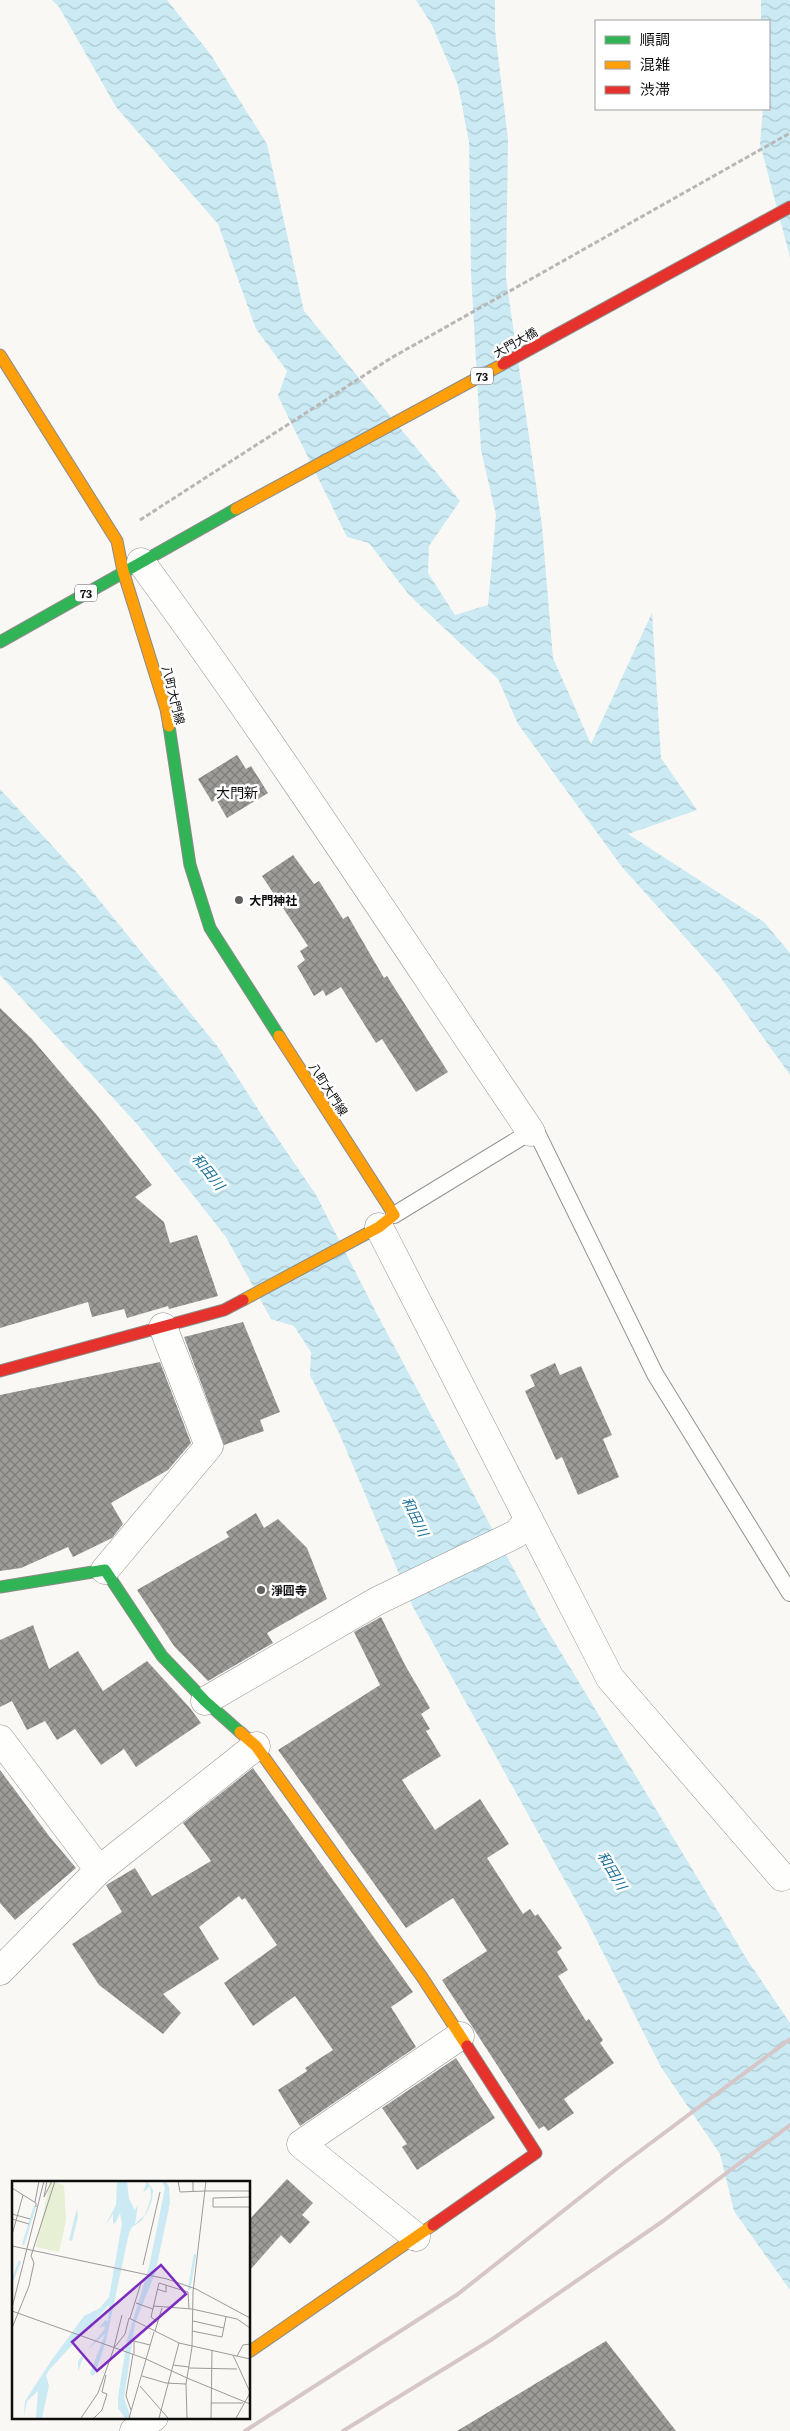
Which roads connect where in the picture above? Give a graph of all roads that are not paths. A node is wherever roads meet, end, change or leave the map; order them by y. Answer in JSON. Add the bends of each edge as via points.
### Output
{"nodes":[{"id":1,"x":790,"y":207,"type":"edge"},
{"id":2,"x":0,"y":355,"type":"edge"},
{"id":3,"x":132,"y":567,"type":"junction"},
{"id":4,"x":0,"y":642,"type":"edge"},
{"id":5,"x":531,"y":1132,"type":"junction"},
{"id":6,"x":386,"y":1221,"type":"junction"},
{"id":7,"x":163,"y":1327,"type":"junction"},
{"id":8,"x":0,"y":1371,"type":"edge"},
{"id":9,"x":522,"y":1527,"type":"junction"},
{"id":10,"x":105,"y":1570,"type":"junction"},
{"id":11,"x":0,"y":1586,"type":"edge"},
{"id":12,"x":790,"y":1594,"type":"edge"},
{"id":13,"x":205,"y":1701,"type":"junction"},
{"id":14,"x":0,"y":1739,"type":"edge"},
{"id":15,"x":256,"y":1746,"type":"junction"},
{"id":16,"x":99,"y":1870,"type":"junction"},
{"id":17,"x":787,"y":1878,"type":"edge"},
{"id":18,"x":0,"y":1971,"type":"edge"},
{"id":19,"x":460,"y":2036,"type":"junction"},
{"id":20,"x":416,"y":2237,"type":"junction"},
{"id":21,"x":250,"y":2351,"type":"edge"},
{"id":22,"x":153,"y":2418,"type":"edge"},
{"id":23,"x":134,"y":2431,"type":"edge"}],
"edges":[{"from":1,"to":3,"type":"main road","name":"大門大橋","number":"73"},
{"from":2,"to":3,"type":"main road","name":"八町大門線"},
{"from":3,"to":4,"type":"main road","number":"73"},
{"from":3,"to":5,"type":"street","via":[[181,617]]},
{"from":3,"to":6,"type":"main road","name":"八町大門線","via":[[166,709],[190,865],[210,928]]},
{"from":5,"to":6,"type":"lane"},
{"from":5,"to":12,"type":"lane","via":[[535,1129],[655,1374]]},
{"from":6,"to":7,"type":"main road","via":[[224,1310]]},
{"from":6,"to":9,"type":"street"},
{"from":7,"to":8,"type":"main road"},
{"from":7,"to":10,"type":"street","via":[[209,1446]]},
{"from":9,"to":13,"type":"street","via":[[377,1601]]},
{"from":9,"to":17,"type":"street","via":[[610,1678]]},
{"from":10,"to":11,"type":"main road"},
{"from":10,"to":13,"type":"main road","via":[[162,1656]]},
{"from":13,"to":15,"type":"main road"},
{"from":14,"to":16,"type":"street"},
{"from":15,"to":16,"type":"street"},
{"from":15,"to":19,"type":"main road","via":[[422,1977]]},
{"from":16,"to":18,"type":"street"},
{"from":19,"to":20,"type":"main road","via":[[536,2154]]},
{"from":19,"to":20,"type":"street","via":[[301,2144]]},
{"from":20,"to":21,"type":"main road"},
{"from":22,"to":23,"type":"street"}]}
